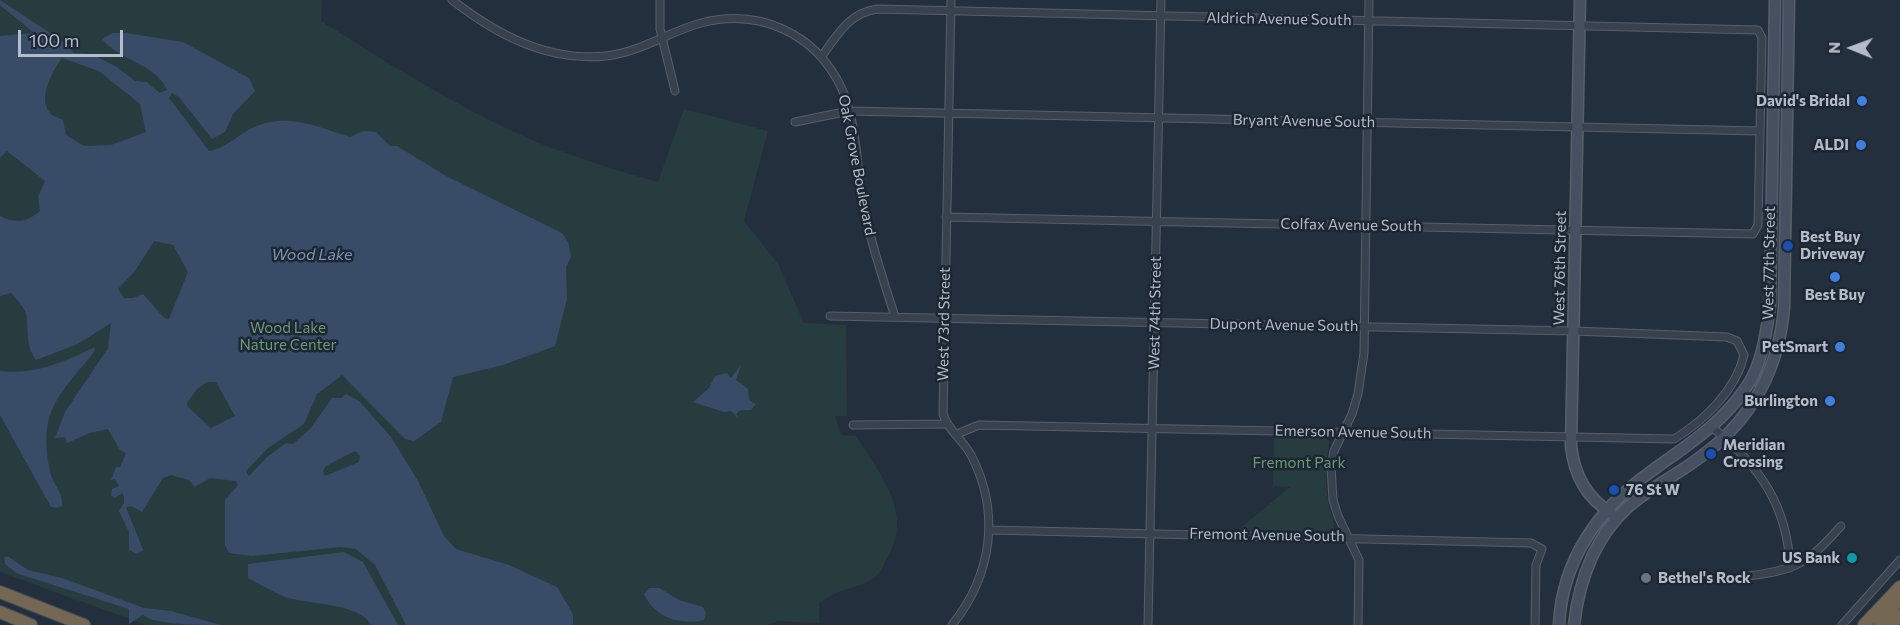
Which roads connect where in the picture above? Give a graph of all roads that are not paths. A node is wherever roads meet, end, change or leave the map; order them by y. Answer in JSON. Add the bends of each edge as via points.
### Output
{"nodes":[{"id":1,"x":452,"y":0,"type":"edge"},
{"id":2,"x":660,"y":0,"type":"edge"},
{"id":3,"x":951,"y":0,"type":"edge"},
{"id":4,"x":1161,"y":0,"type":"edge"},
{"id":5,"x":1370,"y":0,"type":"edge"},
{"id":6,"x":1580,"y":0,"type":"edge"},
{"id":7,"x":1775,"y":0,"type":"edge"},
{"id":8,"x":1789,"y":0,"type":"edge"},
{"id":9,"x":951,"y":11,"type":"junction"},
{"id":10,"x":1161,"y":17,"type":"junction"},
{"id":11,"x":1369,"y":20,"type":"junction"},
{"id":12,"x":1579,"y":24,"type":"junction"},
{"id":13,"x":663,"y":39,"type":"junction"},
{"id":14,"x":822,"y":56,"type":"junction"},
{"id":15,"x":675,"y":91,"type":"dead end"},
{"id":16,"x":849,"y":111,"type":"junction"},
{"id":17,"x":948,"y":114,"type":"junction"},
{"id":18,"x":1159,"y":119,"type":"junction"},
{"id":19,"x":795,"y":123,"type":"dead end"},
{"id":20,"x":1368,"y":123,"type":"junction"},
{"id":21,"x":1578,"y":127,"type":"junction"},
{"id":22,"x":1760,"y":131,"type":"junction"},
{"id":23,"x":946,"y":217,"type":"junction"},
{"id":24,"x":1157,"y":220,"type":"junction"},
{"id":25,"x":1366,"y":225,"type":"junction"},
{"id":26,"x":1576,"y":229,"type":"junction"},
{"id":27,"x":830,"y":316,"type":"dead end"},
{"id":28,"x":895,"y":317,"type":"junction"},
{"id":29,"x":944,"y":318,"type":"junction"},
{"id":30,"x":1155,"y":322,"type":"junction"},
{"id":31,"x":1365,"y":327,"type":"junction"},
{"id":32,"x":1574,"y":331,"type":"junction"},
{"id":33,"x":1737,"y":341,"type":"joint"},
{"id":34,"x":945,"y":423,"type":"junction"},
{"id":35,"x":853,"y":425,"type":"dead end"},
{"id":36,"x":1153,"y":427,"type":"junction"},
{"id":37,"x":1713,"y":428,"type":"junction"},
{"id":38,"x":1343,"y":432,"type":"junction"},
{"id":39,"x":957,"y":434,"type":"junction"},
{"id":40,"x":1571,"y":438,"type":"junction"},
{"id":41,"x":1725,"y":438,"type":"junction"},
{"id":42,"x":1605,"y":510,"type":"junction"},
{"id":43,"x":1618,"y":518,"type":"junction"},
{"id":44,"x":1841,"y":526,"type":"dead end"},
{"id":45,"x":990,"y":530,"type":"junction"},
{"id":46,"x":1150,"y":532,"type":"junction"},
{"id":47,"x":1349,"y":537,"type":"junction"},
{"id":48,"x":1900,"y":560,"type":"edge"},
{"id":49,"x":1790,"y":568,"type":"junction"},
{"id":50,"x":1748,"y":576,"type":"dead end"},
{"id":51,"x":1900,"y":587,"type":"edge"},
{"id":52,"x":0,"y":592,"type":"edge"},
{"id":53,"x":1900,"y":597,"type":"edge"},
{"id":54,"x":0,"y":612,"type":"edge"},
{"id":55,"x":1900,"y":616,"type":"edge"},
{"id":56,"x":1559,"y":624,"type":"edge"},
{"id":57,"x":31,"y":625,"type":"edge"},
{"id":58,"x":84,"y":625,"type":"edge"},
{"id":59,"x":952,"y":625,"type":"edge"},
{"id":60,"x":1148,"y":625,"type":"edge"},
{"id":61,"x":1358,"y":625,"type":"edge"},
{"id":62,"x":1534,"y":625,"type":"edge"},
{"id":63,"x":1574,"y":625,"type":"edge"},
{"id":64,"x":1842,"y":625,"type":"edge"},
{"id":65,"x":1864,"y":625,"type":"edge"},
{"id":66,"x":1880,"y":625,"type":"edge"},
{"id":67,"x":1889,"y":625,"type":"edge"}],
"edges":[{"from":1,"to":13,"type":"street","name":"Oak Grove Boulevard","via":[[518,42],[561,55],[607,56]]},
{"from":2,"to":13,"type":"street"},
{"from":3,"to":9,"type":"street","name":"West 73rd Street"},
{"from":4,"to":10,"type":"street","name":"West 74th Street"},
{"from":5,"to":11,"type":"street"},
{"from":6,"to":12,"type":"street","name":"West 76th Street"},
{"from":7,"to":37,"type":"street","name":"West 77th Street","via":[[1770,306],[1766,335],[1747,387]]},
{"from":8,"to":41,"type":"street","name":"West 77th Street","via":[[1782,333],[1766,383]]},
{"from":9,"to":10,"type":"street","name":"Aldrich Avenue South"},
{"from":9,"to":14,"type":"street","name":"Aldrich Avenue South","via":[[877,9],[858,14]]},
{"from":9,"to":17,"type":"street","name":"West 73rd Street"},
{"from":10,"to":11,"type":"street","name":"Aldrich Avenue South"},
{"from":10,"to":18,"type":"street","name":"West 74th Street"},
{"from":11,"to":12,"type":"street","name":"Aldrich Avenue South"},
{"from":11,"to":20,"type":"street"},
{"from":12,"to":21,"type":"street","name":"West 76th Street"},
{"from":12,"to":22,"type":"street","name":"Aldrich Avenue South","via":[[1758,30],[1762,38]]},
{"from":13,"to":14,"type":"street","name":"Oak Grove Boulevard","via":[[700,23],[738,19],[792,32]]},
{"from":13,"to":15,"type":"street"},
{"from":14,"to":16,"type":"street","name":"Oak Grove Boulevard"},
{"from":16,"to":17,"type":"street","name":"Bryant Avenue South"},
{"from":16,"to":19,"type":"street","name":"Bryant Avenue South"},
{"from":16,"to":28,"type":"street","name":"Oak Grove Boulevard","via":[[863,205]]},
{"from":17,"to":18,"type":"street","name":"Bryant Avenue South"},
{"from":17,"to":23,"type":"street","name":"West 73rd Street"},
{"from":18,"to":20,"type":"street","name":"Bryant Avenue South"},
{"from":18,"to":24,"type":"street","name":"West 74th Street"},
{"from":20,"to":21,"type":"street","name":"Bryant Avenue South"},
{"from":20,"to":25,"type":"street"},
{"from":21,"to":22,"type":"street","name":"Bryant Avenue South"},
{"from":21,"to":26,"type":"street","name":"West 76th Street"},
{"from":22,"to":26,"type":"street","name":"Colfax Avenue South","via":[[1755,232],[1749,235]]},
{"from":23,"to":24,"type":"street","name":"Colfax Avenue South"},
{"from":23,"to":29,"type":"street","name":"West 73rd Street"},
{"from":24,"to":25,"type":"street","name":"Colfax Avenue South"},
{"from":24,"to":30,"type":"street","name":"West 74th Street"},
{"from":25,"to":26,"type":"street","name":"Colfax Avenue South"},
{"from":25,"to":31,"type":"street"},
{"from":26,"to":32,"type":"street","name":"West 76th Street"},
{"from":27,"to":28,"type":"street","name":"Dupont Avenue South"},
{"from":28,"to":29,"type":"street","name":"Dupont Avenue South"},
{"from":29,"to":30,"type":"street","name":"Dupont Avenue South"},
{"from":29,"to":34,"type":"street","name":"West 73rd Street"},
{"from":30,"to":31,"type":"street","name":"Dupont Avenue South"},
{"from":30,"to":36,"type":"street","name":"West 74th Street"},
{"from":31,"to":32,"type":"street","name":"Dupont Avenue South"},
{"from":31,"to":38,"type":"street","via":[[1358,394]]},
{"from":32,"to":33,"type":"street","name":"Dupont Avenue South","via":[[1727,337]]},
{"from":32,"to":40,"type":"street","name":"West 76th Street"},
{"from":33,"to":40,"type":"street","name":"Emerson Avenue South","via":[[1744,355],[1730,387],[1692,428],[1674,439]]},
{"from":34,"to":35,"type":"street"},
{"from":34,"to":39,"type":"street"},
{"from":36,"to":38,"type":"street","name":"Emerson Avenue South"},
{"from":36,"to":39,"type":"street","name":"Emerson Avenue South","via":[[979,425]]},
{"from":36,"to":46,"type":"street","name":"West 74th Street"},
{"from":37,"to":41,"type":"street"},
{"from":37,"to":42,"type":"street","name":"West 77th Street","via":[[1647,474]]},
{"from":38,"to":40,"type":"street","name":"Emerson Avenue South"},
{"from":38,"to":47,"type":"street","via":[[1334,451],[1331,484],[1338,516]]},
{"from":39,"to":45,"type":"street","via":[[984,487]]},
{"from":40,"to":42,"type":"street","name":"West 76th Street","via":[[1579,478]]},
{"from":41,"to":43,"type":"street","name":"West 77th Street","via":[[1639,498]]},
{"from":41,"to":49,"type":"street","via":[[1759,476],[1776,504],[1786,528]]},
{"from":42,"to":43,"type":"street","name":"West 76th Street"},
{"from":42,"to":56,"type":"street","name":"West 77th Street","via":[[1575,559],[1564,586]]},
{"from":43,"to":63,"type":"street","name":"West 77th Street","via":[[1588,564],[1580,585]]},
{"from":44,"to":49,"type":"street","via":[[1816,554]]},
{"from":45,"to":46,"type":"street","name":"Fremont Avenue South"},
{"from":45,"to":59,"type":"street","via":[[982,572]]},
{"from":46,"to":47,"type":"street","name":"Fremont Avenue South"},
{"from":46,"to":60,"type":"street","name":"West 74th Street"},
{"from":47,"to":61,"type":"street","via":[[1359,560]]},
{"from":47,"to":62,"type":"street","name":"Fremont Avenue South","via":[[1531,543],[1542,549],[1536,565]]},
{"from":48,"to":64,"type":"street"},
{"from":49,"to":50,"type":"street"},
{"from":51,"to":65,"type":"highway"},
{"from":52,"to":58,"type":"highway"},
{"from":53,"to":66,"type":"highway"},
{"from":54,"to":57,"type":"highway"},
{"from":55,"to":67,"type":"highway"}]}
